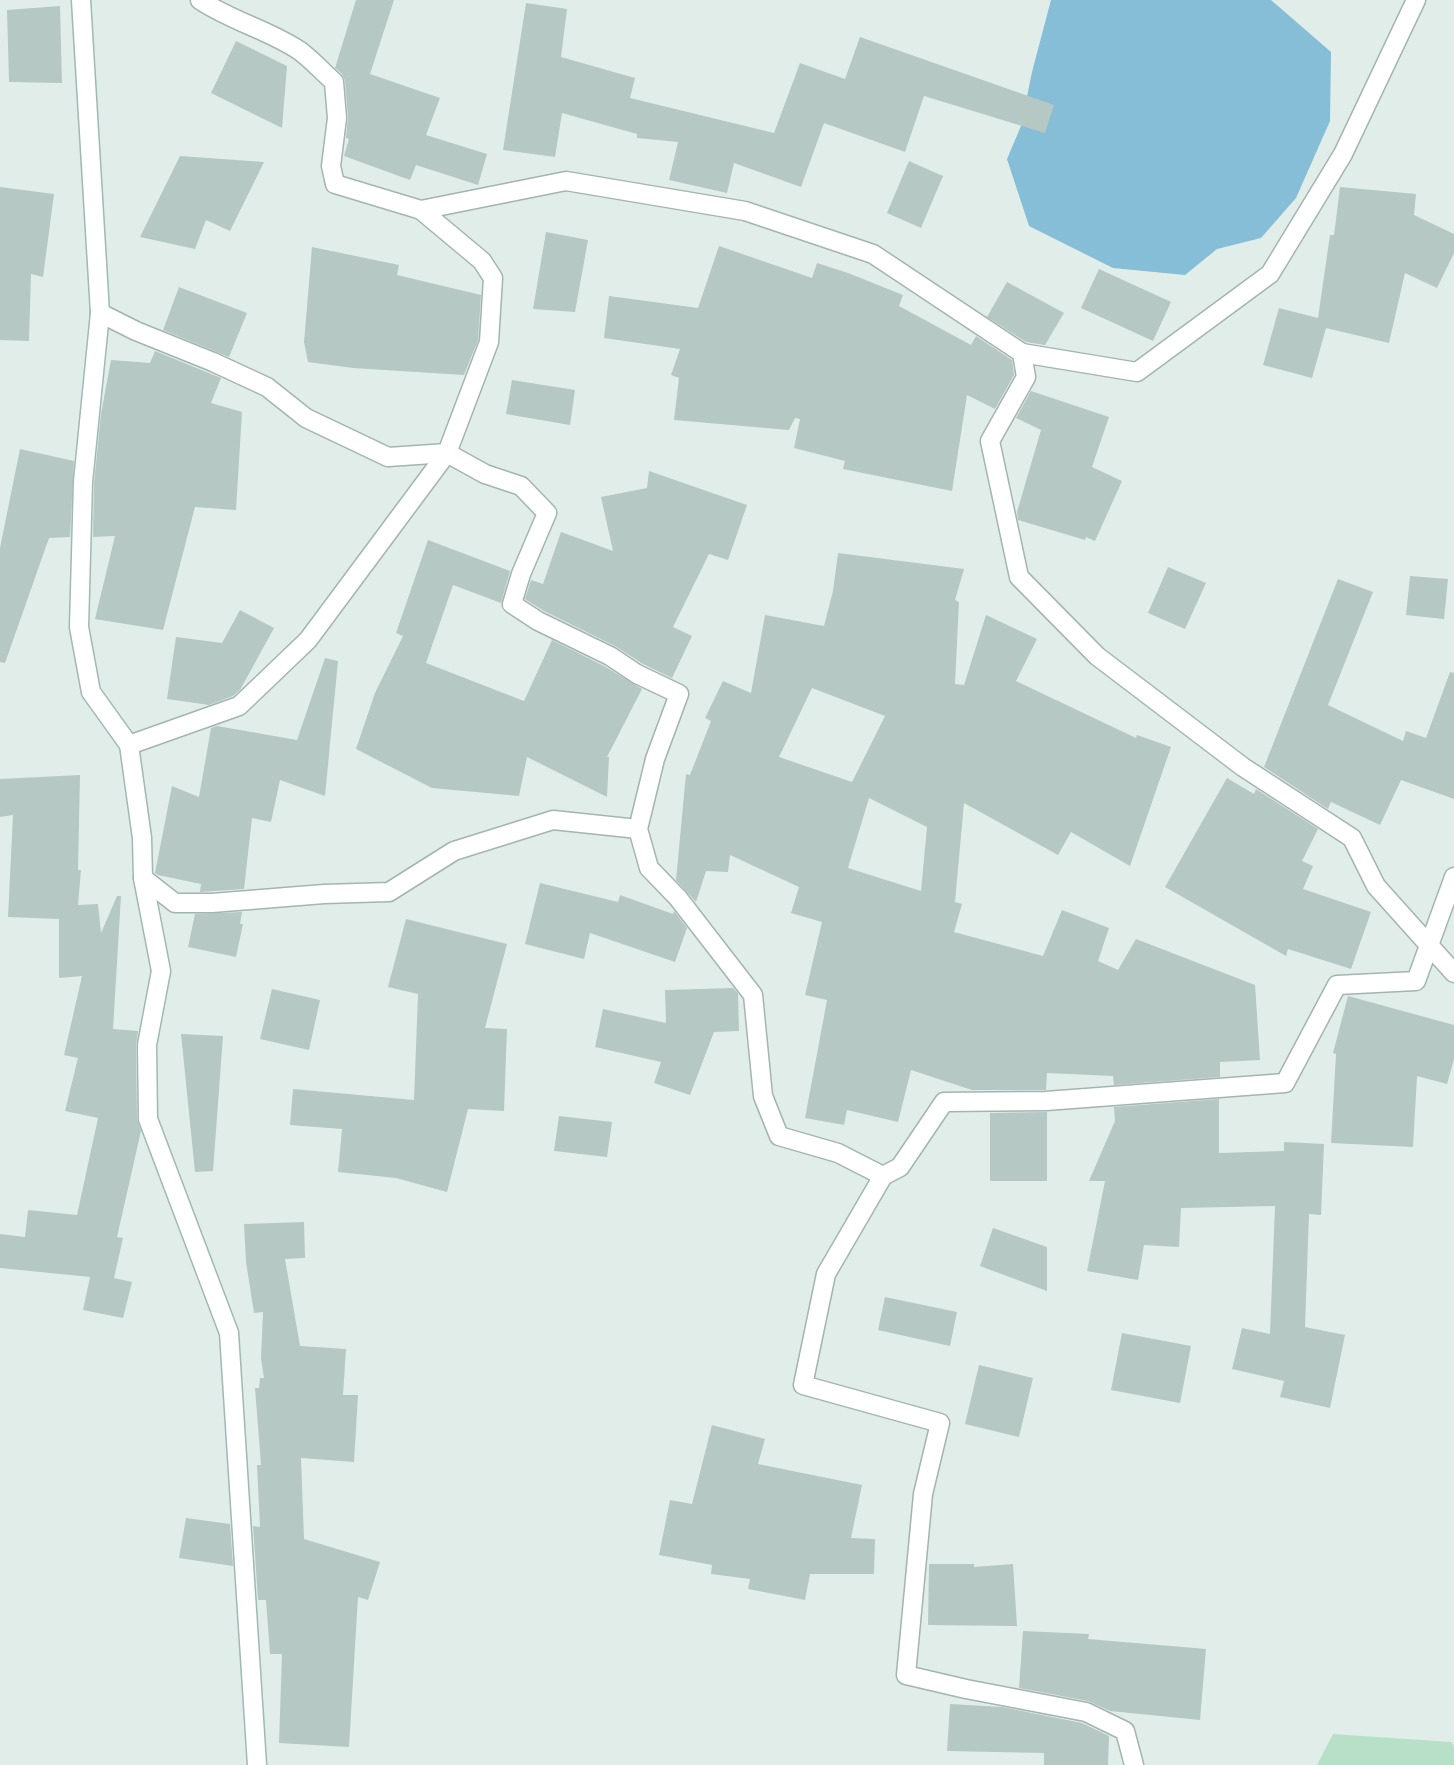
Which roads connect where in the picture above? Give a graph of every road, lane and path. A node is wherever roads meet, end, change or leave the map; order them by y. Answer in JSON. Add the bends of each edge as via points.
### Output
{"nodes":[{"id":1,"x":81,"y":0,"type":"edge"},
{"id":2,"x":200,"y":0,"type":"edge"},
{"id":3,"x":1416,"y":0,"type":"edge"},
{"id":4,"x":421,"y":210,"type":"junction"},
{"id":5,"x":100,"y":313,"type":"junction"},
{"id":6,"x":1022,"y":353,"type":"junction"},
{"id":7,"x":447,"y":453,"type":"junction"},
{"id":8,"x":129,"y":745,"type":"junction"},
{"id":9,"x":638,"y":829,"type":"junction"},
{"id":10,"x":1454,"y":877,"type":"edge"},
{"id":11,"x":142,"y":878,"type":"junction"},
{"id":12,"x":1454,"y":973,"type":"edge"},
{"id":13,"x":883,"y":1176,"type":"junction"},
{"id":14,"x":257,"y":1765,"type":"edge"},
{"id":15,"x":1134,"y":1765,"type":"edge"}],
"edges":[{"from":1,"to":5,"type":"street"},
{"from":2,"to":4,"type":"street","via":[[300,51],[334,82],[335,184]]},
{"from":3,"to":6,"type":"street","via":[[1343,154],[1270,274],[1137,372]]},
{"from":4,"to":6,"type":"street","via":[[566,181],[745,211],[873,254]]},
{"from":4,"to":7,"type":"street","via":[[482,261],[493,278],[489,342]]},
{"from":5,"to":7,"type":"street","via":[[267,387],[306,418],[388,457]]},
{"from":5,"to":8,"type":"street","via":[[83,482],[79,627],[91,692]]},
{"from":6,"to":12,"type":"street","via":[[1026,377],[990,441],[1019,578],[1097,656],[1243,767],[1352,838],[1376,886]]},
{"from":7,"to":8,"type":"street","via":[[308,640],[239,706]]},
{"from":7,"to":9,"type":"street","via":[[485,474],[521,486],[547,513],[512,604],[679,694],[655,759]]},
{"from":8,"to":11,"type":"street","via":[[142,838]]},
{"from":9,"to":11,"type":"street","via":[[553,820],[454,851],[389,892],[175,903]]},
{"from":9,"to":13,"type":"street","via":[[649,868],[678,898],[753,994],[763,1096],[779,1136],[838,1153]]},
{"from":10,"to":13,"type":"street","via":[[1416,981],[1337,986],[1285,1083],[1047,1101],[944,1102],[900,1167]]},
{"from":11,"to":14,"type":"street","via":[[161,971],[147,1045],[148,1119],[229,1333]]},
{"from":13,"to":15,"type":"street","via":[[826,1274],[803,1385],[940,1424],[923,1494],[906,1675],[1086,1712],[1125,1731]]}]}
